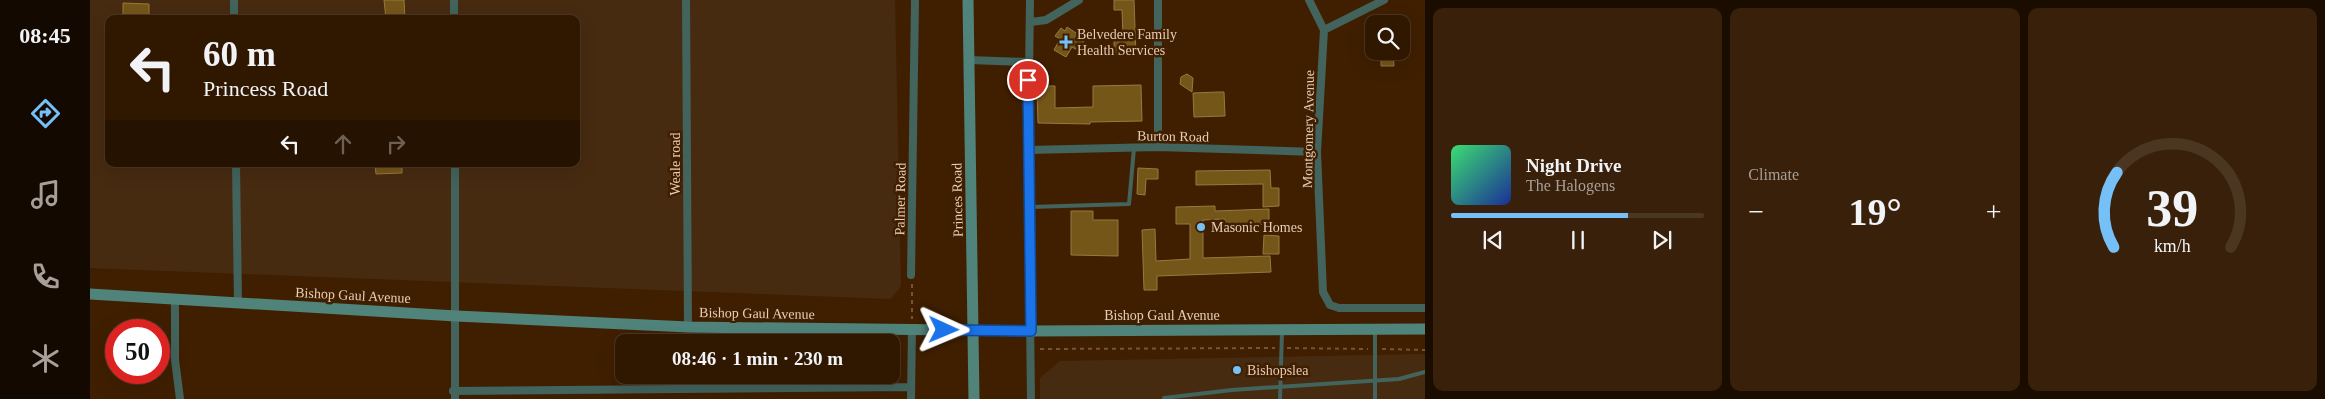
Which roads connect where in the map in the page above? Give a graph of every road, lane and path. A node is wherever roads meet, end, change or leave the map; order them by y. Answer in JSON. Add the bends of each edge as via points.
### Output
{"nodes":[{"id":1,"x":234,"y":0,"type":"edge"},
{"id":2,"x":454,"y":0,"type":"edge"},
{"id":3,"x":686,"y":0,"type":"edge"},
{"id":4,"x":914,"y":0,"type":"edge"},
{"id":5,"x":968,"y":0,"type":"edge"},
{"id":6,"x":1030,"y":0,"type":"edge"},
{"id":7,"x":1080,"y":0,"type":"edge"},
{"id":8,"x":1158,"y":0,"type":"edge"},
{"id":9,"x":1309,"y":0,"type":"edge"},
{"id":10,"x":1384,"y":0,"type":"edge"},
{"id":11,"x":234,"y":15,"type":"edge"},
{"id":12,"x":454,"y":15,"type":"edge"},
{"id":13,"x":1031,"y":22,"type":"junction"},
{"id":14,"x":1324,"y":30,"type":"junction"},
{"id":15,"x":969,"y":60,"type":"junction"},
{"id":16,"x":1028,"y":62,"type":"junction"},
{"id":17,"x":1158,"y":147,"type":"junction"},
{"id":18,"x":1134,"y":148,"type":"junction"},
{"id":19,"x":1028,"y":150,"type":"junction"},
{"id":20,"x":1317,"y":152,"type":"junction"},
{"id":21,"x":236,"y":167,"type":"edge"},
{"id":22,"x":455,"y":167,"type":"edge"},
{"id":23,"x":1030,"y":207,"type":"junction"},
{"id":24,"x":911,"y":275,"type":"joint"},
{"id":25,"x":90,"y":294,"type":"edge"},
{"id":26,"x":175,"y":299,"type":"junction"},
{"id":27,"x":238,"y":303,"type":"junction"},
{"id":28,"x":1425,"y":308,"type":"edge"},
{"id":29,"x":456,"y":316,"type":"junction"},
{"id":30,"x":688,"y":327,"type":"junction"},
{"id":31,"x":912,"y":329,"type":"junction"},
{"id":32,"x":1282,"y":329,"type":"junction"},
{"id":33,"x":1375,"y":329,"type":"junction"},
{"id":34,"x":1425,"y":329,"type":"edge"},
{"id":35,"x":975,"y":330,"type":"junction"},
{"id":36,"x":1031,"y":331,"type":"junction"},
{"id":37,"x":1281,"y":348,"type":"junction"},
{"id":38,"x":1031,"y":349,"type":"junction"},
{"id":39,"x":1375,"y":349,"type":"junction"},
{"id":40,"x":1425,"y":350,"type":"edge"},
{"id":41,"x":1425,"y":372,"type":"edge"},
{"id":42,"x":1375,"y":380,"type":"junction"},
{"id":43,"x":1279,"y":386,"type":"junction"},
{"id":44,"x":911,"y":387,"type":"junction"},
{"id":45,"x":454,"y":395,"type":"edge"},
{"id":46,"x":1164,"y":398,"type":"edge"},
{"id":47,"x":180,"y":399,"type":"edge"},
{"id":48,"x":911,"y":399,"type":"edge"},
{"id":49,"x":974,"y":399,"type":"edge"},
{"id":50,"x":1031,"y":399,"type":"edge"},
{"id":51,"x":1280,"y":399,"type":"edge"},
{"id":52,"x":1375,"y":399,"type":"edge"}],
"edges":[{"from":1,"to":11,"type":"street"},
{"from":2,"to":12,"type":"street"},
{"from":3,"to":30,"type":"street","name":"Weale road"},
{"from":4,"to":24,"type":"street","name":"Palmer Road"},
{"from":5,"to":15,"type":"main road","name":"Princes Road"},
{"from":6,"to":13,"type":"street"},
{"from":7,"to":13,"type":"street","via":[[1046,20]]},
{"from":8,"to":17,"type":"street"},
{"from":9,"to":14,"type":"street","name":"Montgomery Avenue"},
{"from":10,"to":14,"type":"street"},
{"from":13,"to":16,"type":"street"},
{"from":14,"to":20,"type":"street","name":"Montgomery Avenue"},
{"from":15,"to":16,"type":"street"},
{"from":15,"to":35,"type":"main road","name":"Princes Road"},
{"from":16,"to":19,"type":"street"},
{"from":17,"to":18,"type":"street","name":"Burton Road"},
{"from":17,"to":20,"type":"street","name":"Burton Road"},
{"from":18,"to":19,"type":"street","name":"Burton Road"},
{"from":18,"to":23,"type":"lane","via":[[1129,204]]},
{"from":19,"to":23,"type":"street"},
{"from":20,"to":28,"type":"street","name":"Montgomery Avenue","via":[[1323,292],[1330,305],[1339,308]]},
{"from":21,"to":27,"type":"street"},
{"from":22,"to":29,"type":"street"},
{"from":23,"to":36,"type":"street"},
{"from":24,"to":31,"type":"path"},
{"from":25,"to":26,"type":"main road","name":"Bishop Gaul Avenue"},
{"from":26,"to":27,"type":"main road","name":"Bishop Gaul Avenue"},
{"from":26,"to":47,"type":"street","via":[[175,360]]},
{"from":27,"to":29,"type":"main road","name":"Bishop Gaul Avenue"},
{"from":29,"to":30,"type":"main road","name":"Bishop Gaul Avenue"},
{"from":29,"to":45,"type":"street"},
{"from":30,"to":31,"type":"main road","name":"Bishop Gaul Avenue"},
{"from":31,"to":35,"type":"main road","name":"Bishop Gaul Avenue"},
{"from":31,"to":44,"type":"street"},
{"from":32,"to":33,"type":"main road","name":"Bishop Gaul Avenue"},
{"from":32,"to":36,"type":"main road","name":"Bishop Gaul Avenue"},
{"from":32,"to":37,"type":"lane"},
{"from":33,"to":34,"type":"main road","name":"Bishop Gaul Avenue"},
{"from":33,"to":39,"type":"lane"},
{"from":35,"to":36,"type":"main road","name":"Bishop Gaul Avenue"},
{"from":35,"to":49,"type":"main road","name":"Princes Road"},
{"from":36,"to":38,"type":"street"},
{"from":37,"to":38,"type":"path"},
{"from":37,"to":39,"type":"path"},
{"from":37,"to":43,"type":"lane"},
{"from":38,"to":50,"type":"street"},
{"from":39,"to":40,"type":"path"},
{"from":39,"to":42,"type":"lane"},
{"from":41,"to":42,"type":"lane","via":[[1399,379]]},
{"from":42,"to":43,"type":"lane"},
{"from":42,"to":52,"type":"lane"},
{"from":43,"to":46,"type":"lane"},
{"from":43,"to":51,"type":"lane"},
{"from":44,"to":45,"type":"street"},
{"from":44,"to":48,"type":"street"}]}
